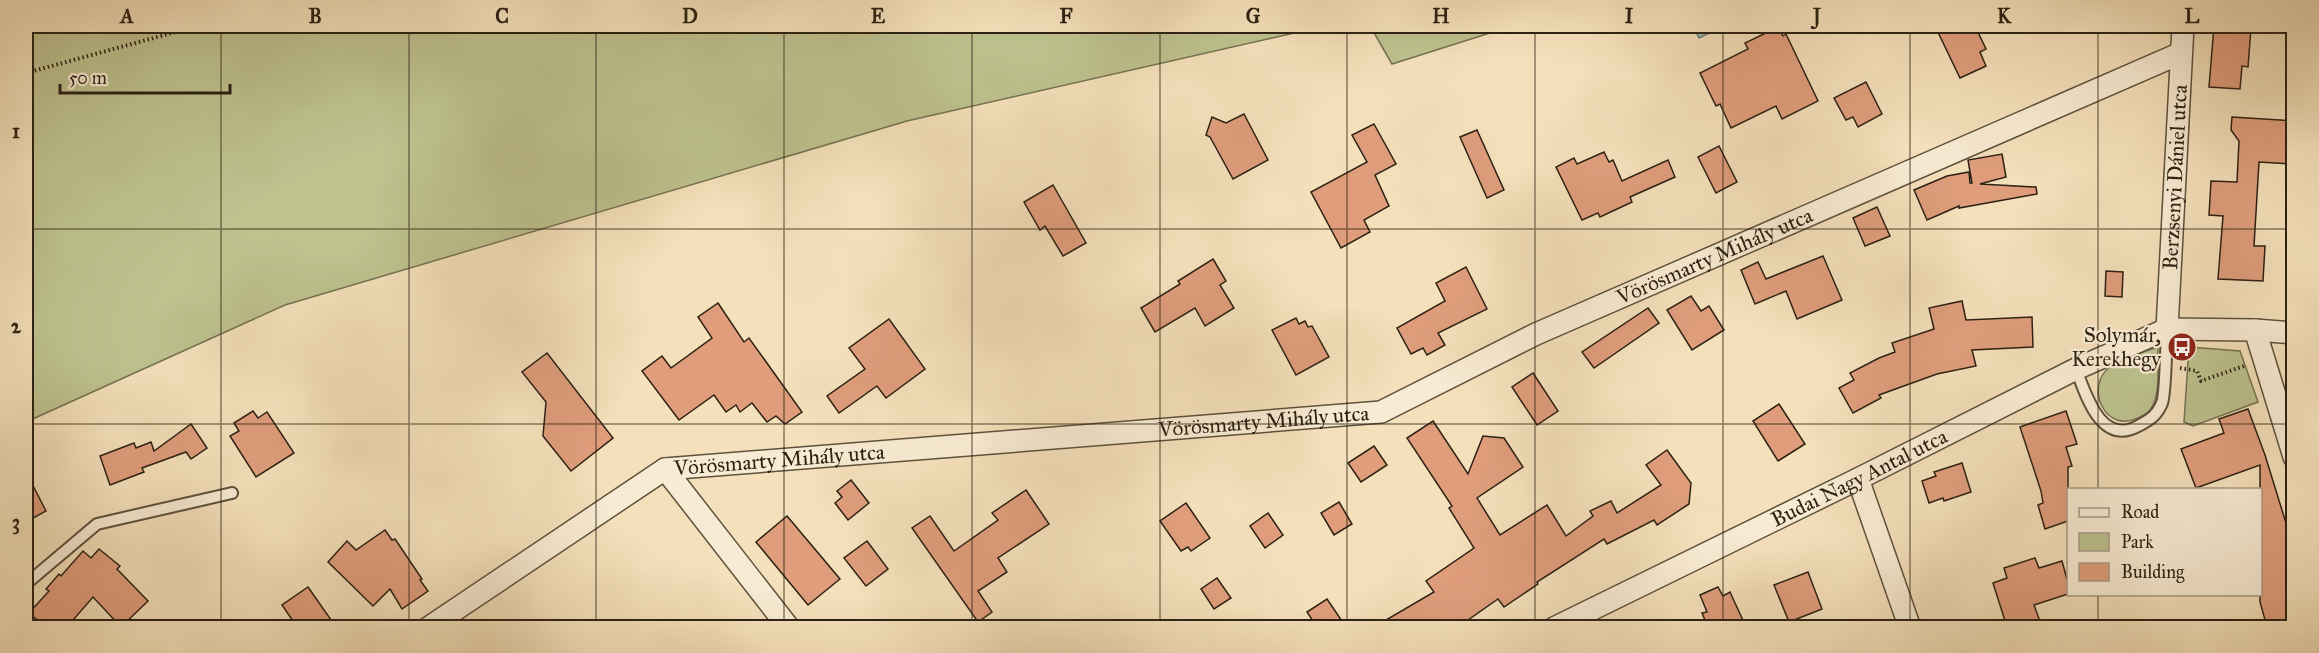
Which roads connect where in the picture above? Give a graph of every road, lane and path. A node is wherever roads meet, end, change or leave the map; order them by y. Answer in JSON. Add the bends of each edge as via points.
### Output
{"nodes":[{"id":1,"x":185,"y":26,"type":"edge"},
{"id":2,"x":2183,"y":26,"type":"edge"},
{"id":3,"x":2181,"y":53,"type":"junction"},
{"id":4,"x":26,"y":73,"type":"edge"},
{"id":5,"x":2167,"y":329,"type":"junction"},
{"id":6,"x":2255,"y":330,"type":"junction"},
{"id":7,"x":2294,"y":333,"type":"edge"},
{"id":8,"x":2265,"y":359,"type":"junction"},
{"id":9,"x":2164,"y":367,"type":"junction"},
{"id":10,"x":2076,"y":369,"type":"junction"},
{"id":11,"x":2294,"y":457,"type":"edge"},
{"id":12,"x":665,"y":469,"type":"junction"},
{"id":13,"x":1858,"y":479,"type":"junction"},
{"id":14,"x":232,"y":493,"type":"dead end"},
{"id":15,"x":26,"y":584,"type":"edge"},
{"id":16,"x":428,"y":627,"type":"edge"},
{"id":17,"x":789,"y":627,"type":"edge"},
{"id":18,"x":1554,"y":627,"type":"edge"},
{"id":19,"x":1910,"y":627,"type":"edge"}],
"edges":[{"from":1,"to":4,"type":"path"},
{"from":2,"to":3,"type":"street","name":"Berzsenyi Dániel utca"},
{"from":3,"to":5,"type":"street","name":"Berzsenyi Dániel utca"},
{"from":3,"to":12,"type":"street","name":"Vörösmarty Mihály utca","via":[[1536,334],[1381,412]]},
{"from":5,"to":6,"type":"street"},
{"from":5,"to":9,"type":"lane"},
{"from":5,"to":10,"type":"street","name":"Budai Nagy Antal utca"},
{"from":6,"to":7,"type":"street"},
{"from":6,"to":8,"type":"street"},
{"from":8,"to":9,"type":"path","via":[[2201,381],[2197,370]]},
{"from":8,"to":11,"type":"street"},
{"from":9,"to":10,"type":"lane","via":[[2163,400],[2155,417],[2134,429],[2121,431],[2101,422],[2088,403]]},
{"from":10,"to":13,"type":"street","name":"Budai Nagy Antal utca"},
{"from":12,"to":16,"type":"street","name":"Vörösmarty Mihály utca"},
{"from":12,"to":17,"type":"street"},
{"from":13,"to":18,"type":"street","name":"Budai Nagy Antal utca"},
{"from":13,"to":19,"type":"street"},
{"from":14,"to":15,"type":"lane","via":[[97,524]]}]}
